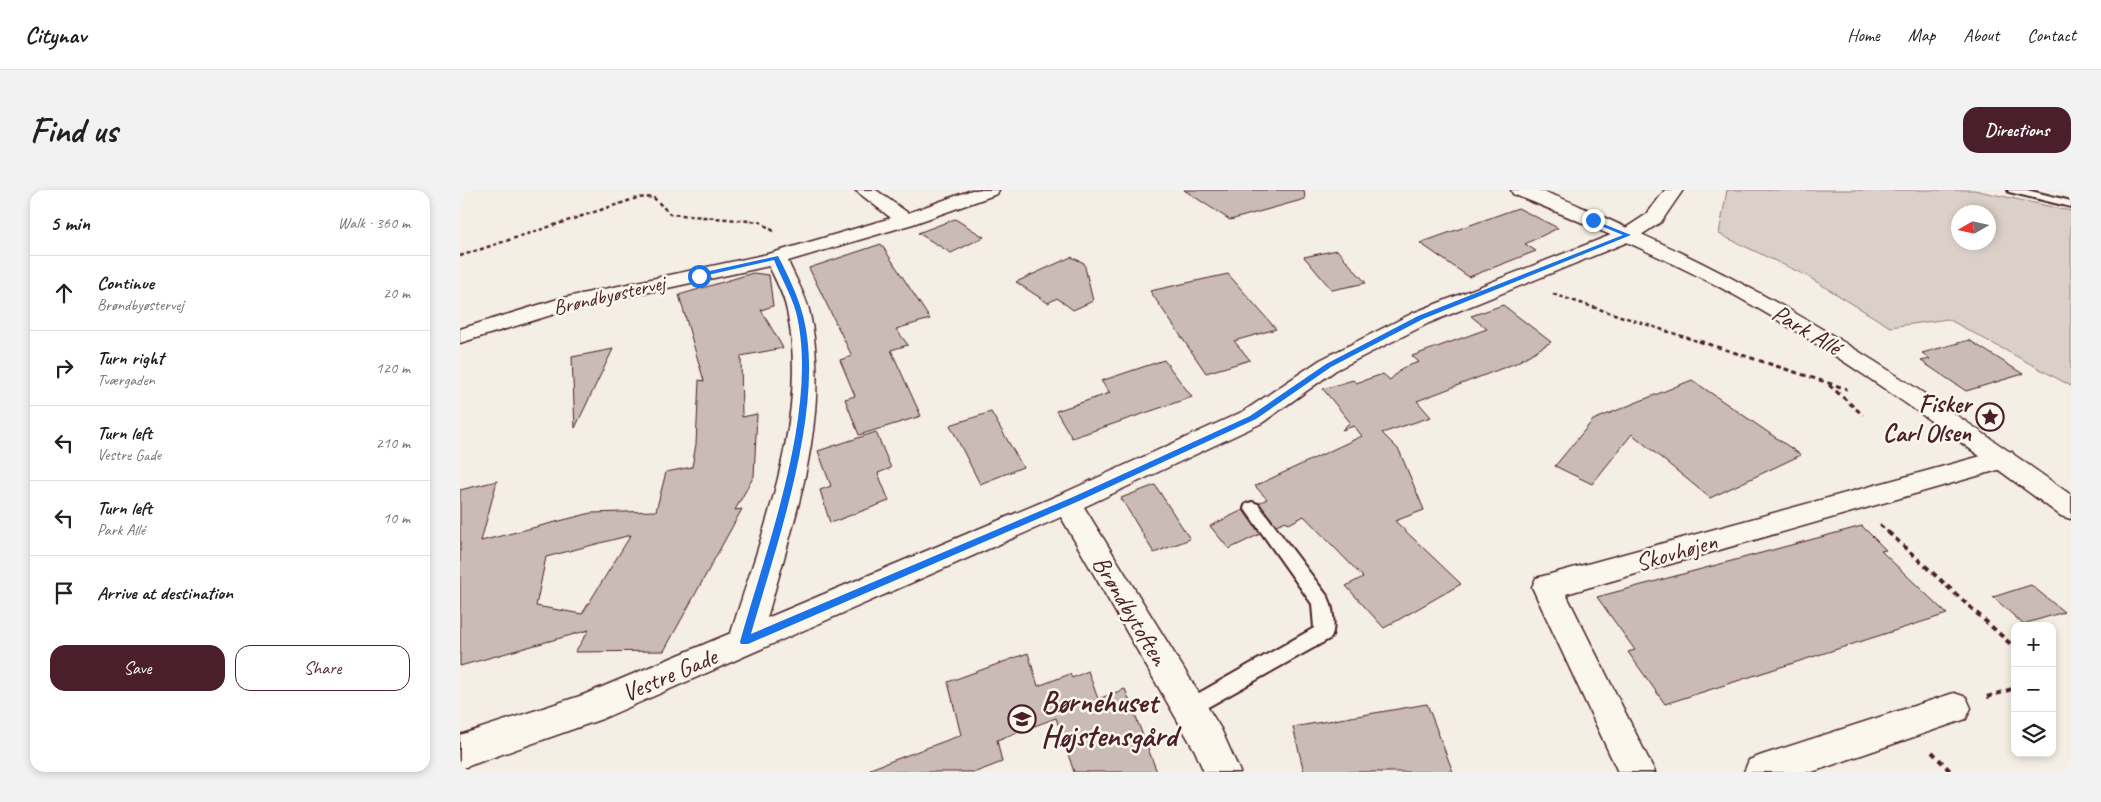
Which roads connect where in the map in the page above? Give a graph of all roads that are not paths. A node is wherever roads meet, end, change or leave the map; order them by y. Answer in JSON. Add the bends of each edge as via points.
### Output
{"nodes":[{"id":1,"x":864,"y":190,"type":"edge"},
{"id":2,"x":990,"y":190,"type":"edge"},
{"id":3,"x":1520,"y":190,"type":"edge"},
{"id":4,"x":1674,"y":190,"type":"edge"},
{"id":5,"x":2013,"y":190,"type":"edge"},
{"id":6,"x":2071,"y":204,"type":"edge"},
{"id":7,"x":906,"y":220,"type":"junction"},
{"id":8,"x":1628,"y":235,"type":"junction"},
{"id":9,"x":776,"y":258,"type":"junction"},
{"id":10,"x":460,"y":336,"type":"edge"},
{"id":11,"x":2002,"y":459,"type":"junction"},
{"id":12,"x":1066,"y":503,"type":"junction"},
{"id":13,"x":1252,"y":508,"type":"dead end"},
{"id":14,"x":2071,"y":508,"type":"edge"},
{"id":15,"x":744,"y":642,"type":"junction"},
{"id":16,"x":1190,"y":708,"type":"junction"},
{"id":17,"x":1954,"y":708,"type":"dead end"},
{"id":18,"x":460,"y":752,"type":"edge"},
{"id":19,"x":1222,"y":772,"type":"edge"},
{"id":20,"x":1637,"y":772,"type":"edge"},
{"id":21,"x":1762,"y":772,"type":"edge"}],
"edges":[{"from":1,"to":7,"type":"street"},
{"from":2,"to":7,"type":"street","name":"Brøndbyøstervej"},
{"from":3,"to":8,"type":"street","name":"Park Allé"},
{"from":4,"to":8,"type":"street","name":"Vestre Gade","via":[[1654,218]]},
{"from":5,"to":6,"type":"lane"},
{"from":7,"to":9,"type":"street","name":"Brøndbyøstervej"},
{"from":8,"to":11,"type":"street","name":"Park Allé","via":[[1743,291],[1834,346]]},
{"from":8,"to":12,"type":"street","name":"Vestre Gade","via":[[1420,318],[1328,365],[1253,417]]},
{"from":9,"to":10,"type":"street","name":"Brøndbyøstervej","via":[[566,304]]},
{"from":9,"to":15,"type":"street","via":[[799,312],[805,356],[803,410],[790,478]]},
{"from":11,"to":14,"type":"street","name":"Park Allé"},
{"from":11,"to":20,"type":"street","name":"Skovhøjen","via":[[1547,587]]},
{"from":12,"to":15,"type":"street","name":"Vestre Gade"},
{"from":12,"to":16,"type":"street","name":"Brøndbytoften"},
{"from":13,"to":16,"type":"lane","via":[[1321,602],[1324,632]]},
{"from":15,"to":18,"type":"street","name":"Vestre Gade","via":[[590,708]]},
{"from":16,"to":19,"type":"street","name":"Brøndbytoften"},
{"from":17,"to":21,"type":"street"}]}
